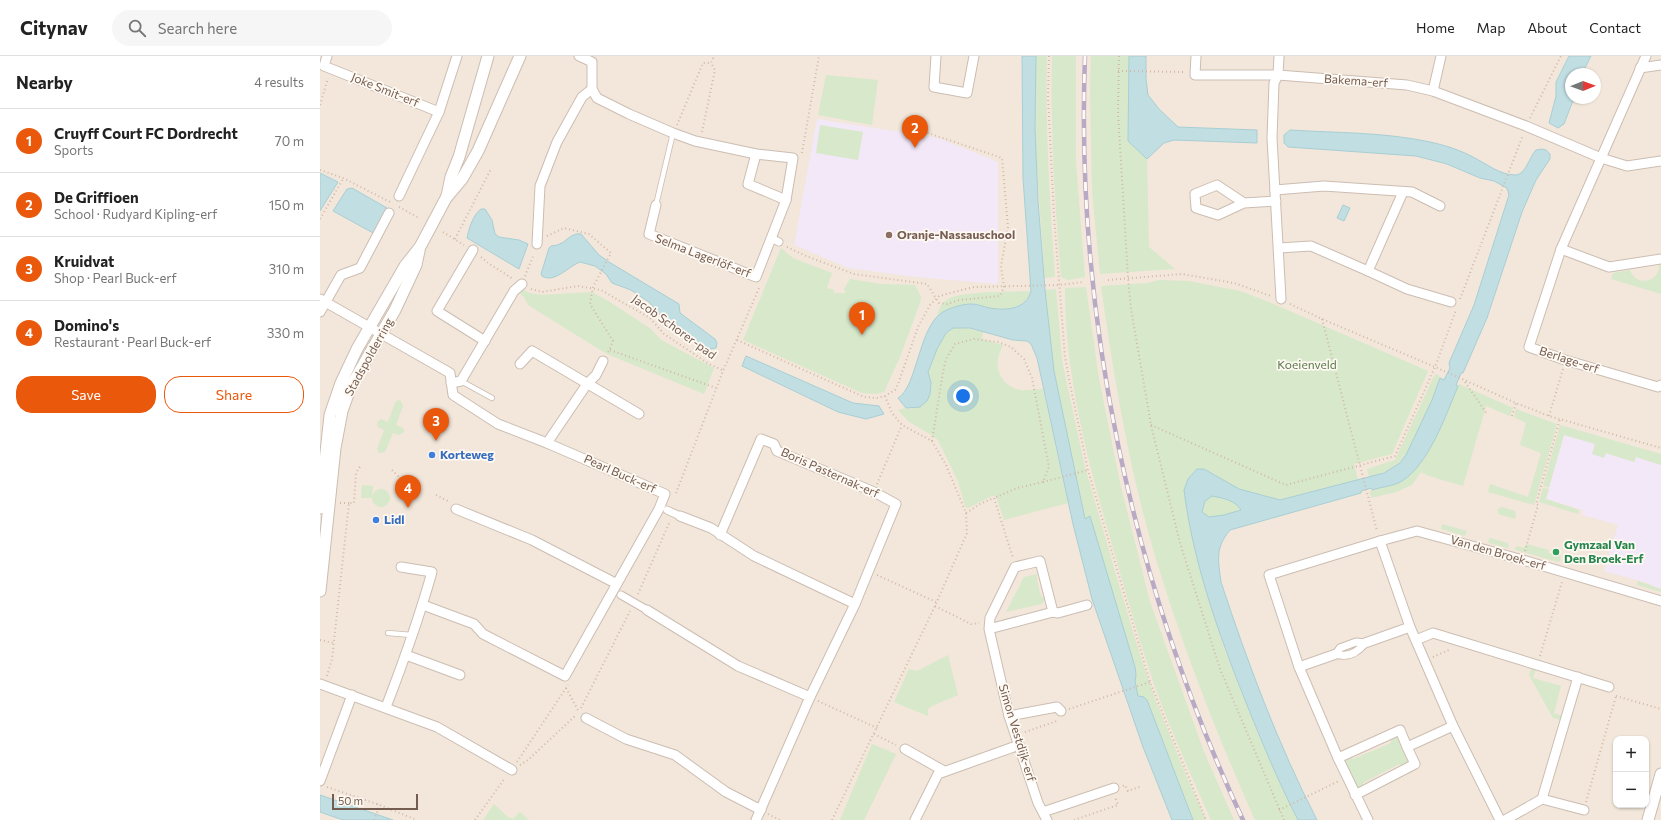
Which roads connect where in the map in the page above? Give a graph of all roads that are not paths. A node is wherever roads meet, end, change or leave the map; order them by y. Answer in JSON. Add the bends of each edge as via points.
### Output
{"nodes":[{"id":1,"x":327,"y":56,"type":"edge"},
{"id":2,"x":457,"y":56,"type":"edge"},
{"id":3,"x":488,"y":56,"type":"edge"},
{"id":4,"x":520,"y":56,"type":"edge"},
{"id":5,"x":579,"y":56,"type":"edge"},
{"id":6,"x":936,"y":56,"type":"edge"},
{"id":7,"x":974,"y":56,"type":"edge"},
{"id":8,"x":1196,"y":56,"type":"edge"},
{"id":9,"x":1279,"y":56,"type":"edge"},
{"id":10,"x":1441,"y":56,"type":"edge"},
{"id":11,"x":1646,"y":56,"type":"edge"},
{"id":12,"x":595,"y":59,"type":"edge"},
{"id":13,"x":1661,"y":64,"type":"edge"},
{"id":14,"x":325,"y":66,"type":"edge"},
{"id":15,"x":1640,"y":68,"type":"junction"},
{"id":16,"x":1278,"y":75,"type":"junction"},
{"id":17,"x":592,"y":89,"type":"junction"},
{"id":18,"x":1433,"y":90,"type":"junction"},
{"id":19,"x":439,"y":112,"type":"junction"},
{"id":20,"x":673,"y":133,"type":"junction"},
{"id":21,"x":756,"y":154,"type":"junction"},
{"id":22,"x":1601,"y":158,"type":"junction"},
{"id":23,"x":1661,"y":161,"type":"edge"},
{"id":24,"x":1275,"y":190,"type":"junction"},
{"id":25,"x":1402,"y":192,"type":"junction"},
{"id":26,"x":398,"y":196,"type":"dead end"},
{"id":27,"x":446,"y":198,"type":"junction"},
{"id":28,"x":786,"y":200,"type":"junction"},
{"id":29,"x":1276,"y":201,"type":"junction"},
{"id":30,"x":1244,"y":203,"type":"junction"},
{"id":31,"x":656,"y":205,"type":"joint"},
{"id":32,"x":1440,"y":206,"type":"dead end"},
{"id":33,"x":389,"y":213,"type":"dead end"},
{"id":34,"x":538,"y":239,"type":"road end"},
{"id":35,"x":420,"y":247,"type":"junction"},
{"id":36,"x":1279,"y":248,"type":"junction"},
{"id":37,"x":1561,"y":249,"type":"junction"},
{"id":38,"x":473,"y":250,"type":"road end"},
{"id":39,"x":1661,"y":259,"type":"edge"},
{"id":40,"x":1368,"y":271,"type":"junction"},
{"id":41,"x":522,"y":284,"type":"road end"},
{"id":42,"x":1281,"y":299,"type":"road end"},
{"id":43,"x":323,"y":301,"type":"edge"},
{"id":44,"x":1451,"y":302,"type":"dead end"},
{"id":45,"x":320,"y":312,"type":"edge"},
{"id":46,"x":370,"y":328,"type":"junction"},
{"id":47,"x":382,"y":333,"type":"junction"},
{"id":48,"x":485,"y":341,"type":"junction"},
{"id":49,"x":603,"y":360,"type":"road end"},
{"id":50,"x":520,"y":364,"type":"dead end"},
{"id":51,"x":461,"y":381,"type":"junction"},
{"id":52,"x":451,"y":383,"type":"junction"},
{"id":53,"x":587,"y":384,"type":"junction"},
{"id":54,"x":1661,"y":385,"type":"edge"},
{"id":55,"x":492,"y":398,"type":"dead end"},
{"id":56,"x":639,"y":414,"type":"dead end"},
{"id":57,"x":547,"y":443,"type":"junction"},
{"id":58,"x":320,"y":508,"type":"edge"},
{"id":59,"x":456,"y":509,"type":"dead end"},
{"id":60,"x":674,"y":513,"type":"road end"},
{"id":61,"x":720,"y":535,"type":"junction"},
{"id":62,"x":1380,"y":541,"type":"junction"},
{"id":63,"x":401,"y":567,"type":"dead end"},
{"id":64,"x":617,"y":584,"type":"junction"},
{"id":65,"x":320,"y":591,"type":"edge"},
{"id":66,"x":621,"y":595,"type":"dead end"},
{"id":67,"x":1661,"y":601,"type":"edge"},
{"id":68,"x":855,"y":604,"type":"junction"},
{"id":69,"x":423,"y":605,"type":"junction"},
{"id":70,"x":1087,"y":605,"type":"dead end"},
{"id":71,"x":647,"y":610,"type":"joint"},
{"id":72,"x":1053,"y":612,"type":"junction"},
{"id":73,"x":1410,"y":627,"type":"junction"},
{"id":74,"x":989,"y":629,"type":"junction"},
{"id":75,"x":388,"y":633,"type":"dead end"},
{"id":76,"x":413,"y":635,"type":"junction"},
{"id":77,"x":1416,"y":640,"type":"junction"},
{"id":78,"x":1365,"y":643,"type":"joint"},
{"id":79,"x":1336,"y":654,"type":"joint"},
{"id":80,"x":406,"y":655,"type":"junction"},
{"id":81,"x":1299,"y":667,"type":"junction"},
{"id":82,"x":460,"y":675,"type":"dead end"},
{"id":83,"x":1578,"y":677,"type":"junction"},
{"id":84,"x":322,"y":684,"type":"edge"},
{"id":85,"x":1608,"y":687,"type":"road end"},
{"id":86,"x":352,"y":695,"type":"junction"},
{"id":87,"x":810,"y":697,"type":"junction"},
{"id":88,"x":386,"y":708,"type":"junction"},
{"id":89,"x":1061,"y":711,"type":"road end"},
{"id":90,"x":582,"y":715,"type":"road end"},
{"id":91,"x":1009,"y":716,"type":"junction"},
{"id":92,"x":1453,"y":726,"type":"junction"},
{"id":93,"x":1019,"y":745,"type":"junction"},
{"id":94,"x":1407,"y":747,"type":"junction"},
{"id":95,"x":905,"y":749,"type":"road end"},
{"id":96,"x":1338,"y":758,"type":"junction"},
{"id":97,"x":512,"y":770,"type":"road end"},
{"id":98,"x":944,"y":771,"type":"junction"},
{"id":99,"x":1661,"y":774,"type":"edge"},
{"id":100,"x":320,"y":781,"type":"edge"},
{"id":101,"x":1114,"y":792,"type":"road end"},
{"id":102,"x":1355,"y":795,"type":"junction"},
{"id":103,"x":1542,"y":799,"type":"junction"},
{"id":104,"x":1657,"y":806,"type":"edge"},
{"id":105,"x":761,"y":810,"type":"junction"},
{"id":106,"x":1584,"y":810,"type":"road end"},
{"id":107,"x":1045,"y":816,"type":"edge"},
{"id":108,"x":756,"y":820,"type":"edge"},
{"id":109,"x":915,"y":820,"type":"edge"},
{"id":110,"x":1368,"y":820,"type":"edge"},
{"id":111,"x":1500,"y":820,"type":"edge"},
{"id":112,"x":1505,"y":820,"type":"edge"},
{"id":113,"x":1648,"y":820,"type":"edge"}],
"edges":[{"from":1,"to":14,"type":"street"},
{"from":2,"to":19,"type":"street"},
{"from":3,"to":27,"type":"street","name":"Stadspolderring"},
{"from":4,"to":27,"type":"street","name":"Stadspolderring","via":[[478,151],[462,179]]},
{"from":5,"to":12,"type":"street"},
{"from":6,"to":7,"type":"street","via":[[934,87],[967,93]]},
{"from":8,"to":16,"type":"street","name":"Bakema-erf","via":[[1195,75]]},
{"from":9,"to":16,"type":"street"},
{"from":10,"to":18,"type":"street"},
{"from":11,"to":15,"type":"street","name":"Berlage-erf"},
{"from":12,"to":17,"type":"street"},
{"from":13,"to":15,"type":"street"},
{"from":14,"to":19,"type":"street","name":"Joke Smit-erf"},
{"from":15,"to":22,"type":"street","name":"Berlage-erf"},
{"from":16,"to":18,"type":"street","name":"Bakema-erf","via":[[1407,85]]},
{"from":16,"to":24,"type":"street","via":[[1274,83],[1272,138]]},
{"from":17,"to":20,"type":"street","name":"Selma Lagerlöf-erf","via":[[597,98]]},
{"from":17,"to":34,"type":"street","via":[[582,97],[557,142],[540,186]]},
{"from":18,"to":22,"type":"street","name":"Bakema-erf"},
{"from":19,"to":26,"type":"street"},
{"from":20,"to":21,"type":"street","name":"Selma Lagerlöf-erf","via":[[700,142]]},
{"from":20,"to":31,"type":"lane","name":"Selma Lagerlöf-erf"},
{"from":21,"to":28,"type":"street","via":[[748,184]]},
{"from":21,"to":28,"type":"street","name":"Selma Lagerlöf-erf","via":[[794,158]]},
{"from":22,"to":23,"type":"street","via":[[1627,166]]},
{"from":22,"to":37,"type":"street","name":"Berlage-erf"},
{"from":24,"to":25,"type":"street","via":[[1324,186]]},
{"from":24,"to":29,"type":"street"},
{"from":25,"to":32,"type":"street","via":[[1412,192]]},
{"from":25,"to":40,"type":"street"},
{"from":27,"to":35,"type":"street","name":"Stadspolderring"},
{"from":28,"to":31,"type":"street","name":"Selma Lagerlöf-erf","via":[[775,240],[756,277],[649,234]]},
{"from":29,"to":30,"type":"street"},
{"from":29,"to":36,"type":"street"},
{"from":30,"to":30,"type":"street","via":[[1217,186],[1195,194],[1196,208],[1218,215]]},
{"from":33,"to":43,"type":"street","via":[[360,268],[341,275]]},
{"from":35,"to":46,"type":"street","name":"Stadspolderring","via":[[405,266]]},
{"from":35,"to":47,"type":"street","name":"Stadspolderring","via":[[416,264]]},
{"from":36,"to":40,"type":"street","via":[[1311,246]]},
{"from":36,"to":42,"type":"street"},
{"from":37,"to":39,"type":"street","via":[[1609,268]]},
{"from":37,"to":54,"type":"street","name":"Berlage-erf","via":[[1529,346],[1565,360],[1658,387]]},
{"from":38,"to":48,"type":"street","via":[[437,311]]},
{"from":40,"to":44,"type":"street","via":[[1408,289]]},
{"from":41,"to":48,"type":"street","via":[[514,291]]},
{"from":43,"to":45,"type":"street"},
{"from":43,"to":46,"type":"street"},
{"from":46,"to":47,"type":"street"},
{"from":46,"to":58,"type":"street","name":"Stadspolderring","via":[[357,349],[332,408]]},
{"from":47,"to":52,"type":"street","name":"Pearl Buck-erf","via":[[450,373]]},
{"from":47,"to":65,"type":"street","name":"Stadspolderring","via":[[351,386],[339,424]]},
{"from":48,"to":51,"type":"street"},
{"from":49,"to":53,"type":"street","via":[[596,375]]},
{"from":50,"to":53,"type":"street","via":[[532,351]]},
{"from":51,"to":52,"type":"street"},
{"from":51,"to":55,"type":"lane"},
{"from":52,"to":57,"type":"street","name":"Pearl Buck-erf","via":[[453,395],[498,424]]},
{"from":53,"to":56,"type":"street"},
{"from":53,"to":57,"type":"street"},
{"from":57,"to":64,"type":"street","name":"Pearl Buck-erf","via":[[665,494]]},
{"from":59,"to":64,"type":"street","via":[[532,540]]},
{"from":60,"to":61,"type":"street","via":[[711,528]]},
{"from":61,"to":68,"type":"street","via":[[754,556]]},
{"from":61,"to":68,"type":"street","name":"Boris Pasternak-erf","via":[[761,439],[774,444],[778,451],[874,492],[896,504]]},
{"from":62,"to":67,"type":"street","name":"Van den Broek-erf","via":[[1418,531]]},
{"from":62,"to":73,"type":"street"},
{"from":62,"to":81,"type":"street","name":"Van den Broek-erf","via":[[1269,575]]},
{"from":63,"to":69,"type":"street","via":[[432,572]]},
{"from":64,"to":69,"type":"street","name":"Pearl Buck-erf","via":[[566,676],[483,634],[474,624]]},
{"from":66,"to":71,"type":"street"},
{"from":68,"to":87,"type":"street","name":"Boris Pasternak-erf"},
{"from":69,"to":76,"type":"street"},
{"from":70,"to":72,"type":"street"},
{"from":71,"to":87,"type":"street","via":[[738,666]]},
{"from":72,"to":74,"type":"street"},
{"from":72,"to":74,"type":"street","name":"Simon Vestdijk-erf","via":[[1040,561],[1015,567],[990,618]]},
{"from":73,"to":77,"type":"street"},
{"from":73,"to":78,"type":"street"},
{"from":74,"to":91,"type":"street","name":"Simon Vestdijk-erf"},
{"from":75,"to":76,"type":"lane"},
{"from":76,"to":80,"type":"street"},
{"from":77,"to":83,"type":"street","via":[[1433,633]]},
{"from":77,"to":92,"type":"street"},
{"from":78,"to":79,"type":"street","via":[[1354,652],[1343,656]]},
{"from":79,"to":81,"type":"street"},
{"from":80,"to":82,"type":"street"},
{"from":80,"to":88,"type":"street"},
{"from":81,"to":96,"type":"street","name":"Van den Broek-erf"},
{"from":83,"to":85,"type":"street"},
{"from":83,"to":103,"type":"street"},
{"from":84,"to":86,"type":"street"},
{"from":86,"to":88,"type":"street"},
{"from":86,"to":100,"type":"street"},
{"from":87,"to":105,"type":"street","name":"Boris Pasternak-erf"},
{"from":88,"to":97,"type":"street","via":[[436,727]]},
{"from":89,"to":91,"type":"street","via":[[1057,707]]},
{"from":90,"to":105,"type":"street","via":[[626,739],[675,755],[726,792]]},
{"from":91,"to":93,"type":"street","name":"Simon Vestdijk-erf"},
{"from":92,"to":94,"type":"street"},
{"from":92,"to":111,"type":"street"},
{"from":93,"to":98,"type":"street"},
{"from":93,"to":107,"type":"street","name":"Simon Vestdijk-erf","via":[[1038,803]]},
{"from":94,"to":96,"type":"street","via":[[1400,730]]},
{"from":94,"to":102,"type":"street","via":[[1415,764]]},
{"from":95,"to":98,"type":"street"},
{"from":96,"to":102,"type":"street","name":"Van den Broek-erf"},
{"from":98,"to":109,"type":"street","via":[[938,774]]},
{"from":99,"to":104,"type":"street"},
{"from":101,"to":107,"type":"street","name":"Simon Vestdijk-erf"},
{"from":102,"to":110,"type":"street","name":"Van den Broek-erf"},
{"from":103,"to":106,"type":"street"},
{"from":103,"to":112,"type":"street"},
{"from":104,"to":113,"type":"street"},
{"from":105,"to":108,"type":"street","name":"Boris Pasternak-erf"}]}
